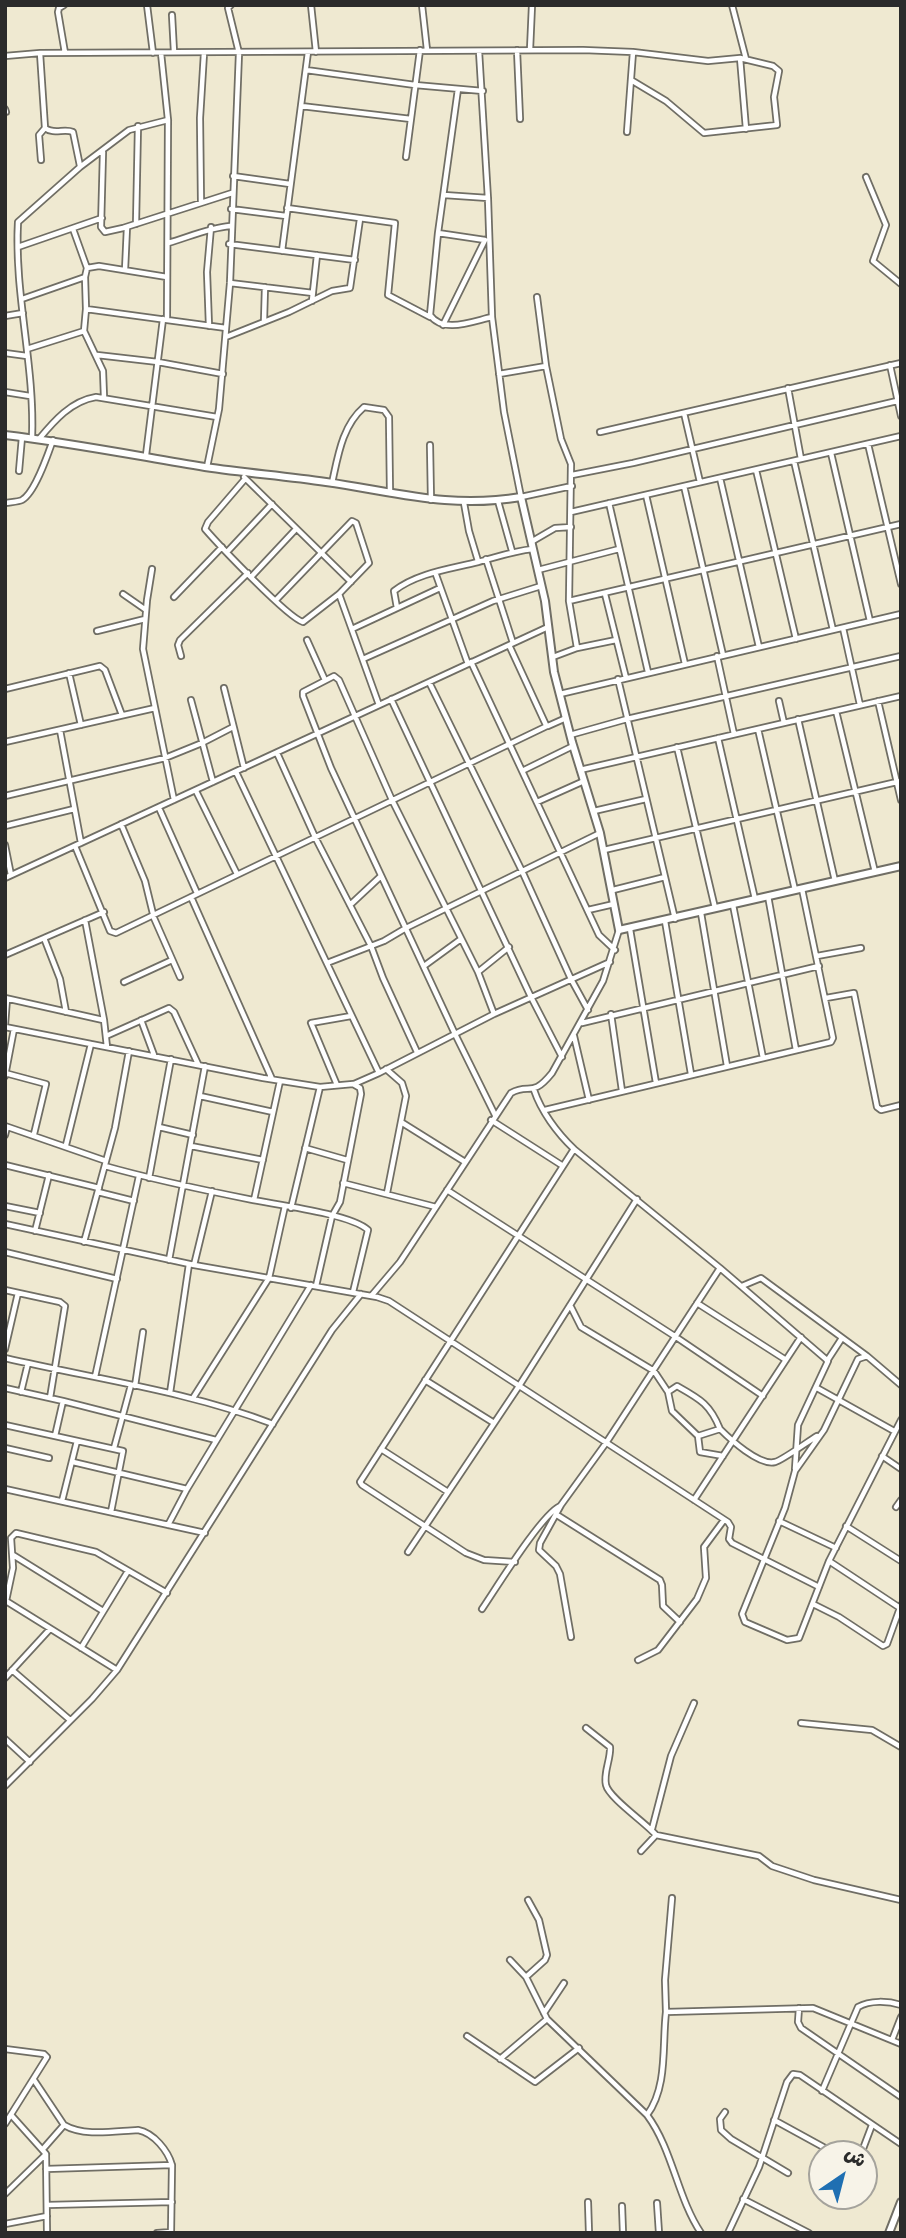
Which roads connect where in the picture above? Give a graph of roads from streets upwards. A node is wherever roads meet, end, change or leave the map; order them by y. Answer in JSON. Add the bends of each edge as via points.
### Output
{"nodes":[{"id":1,"x":64,"y":5,"type":"edge"},
{"id":2,"x":147,"y":5,"type":"edge"},
{"id":3,"x":231,"y":5,"type":"edge"},
{"id":4,"x":311,"y":5,"type":"edge"},
{"id":5,"x":422,"y":5,"type":"edge"},
{"id":6,"x":532,"y":5,"type":"edge"},
{"id":7,"x":732,"y":5,"type":"edge"},
{"id":8,"x":172,"y":15,"type":"dead end"},
{"id":9,"x":420,"y":50,"type":"junction"},
{"id":10,"x":427,"y":50,"type":"junction"},
{"id":11,"x":517,"y":50,"type":"junction"},
{"id":12,"x":530,"y":50,"type":"junction"},
{"id":13,"x":480,"y":51,"type":"junction"},
{"id":14,"x":174,"y":52,"type":"junction"},
{"id":15,"x":239,"y":52,"type":"junction"},
{"id":16,"x":308,"y":52,"type":"junction"},
{"id":17,"x":316,"y":52,"type":"junction"},
{"id":18,"x":633,"y":52,"type":"junction"},
{"id":19,"x":40,"y":53,"type":"junction"},
{"id":20,"x":152,"y":53,"type":"junction"},
{"id":21,"x":162,"y":53,"type":"junction"},
{"id":22,"x":204,"y":53,"type":"junction"},
{"id":23,"x":65,"y":54,"type":"junction"},
{"id":24,"x":5,"y":55,"type":"edge"},
{"id":25,"x":743,"y":59,"type":"junction"},
{"id":26,"x":306,"y":70,"type":"junction"},
{"id":27,"x":631,"y":80,"type":"junction"},
{"id":28,"x":415,"y":85,"type":"junction"},
{"id":29,"x":458,"y":89,"type":"junction"},
{"id":30,"x":483,"y":90,"type":"junction"},
{"id":31,"x":301,"y":106,"type":"junction"},
{"id":32,"x":411,"y":119,"type":"junction"},
{"id":33,"x":520,"y":119,"type":"dead end"},
{"id":34,"x":168,"y":120,"type":"junction"},
{"id":35,"x":138,"y":126,"type":"junction"},
{"id":36,"x":45,"y":128,"type":"junction"},
{"id":37,"x":746,"y":129,"type":"junction"},
{"id":38,"x":627,"y":132,"type":"dead end"},
{"id":39,"x":103,"y":151,"type":"junction"},
{"id":40,"x":406,"y":157,"type":"dead end"},
{"id":41,"x":41,"y":160,"type":"dead end"},
{"id":42,"x":80,"y":167,"type":"junction"},
{"id":43,"x":233,"y":176,"type":"junction"},
{"id":44,"x":866,"y":177,"type":"dead end"},
{"id":45,"x":290,"y":184,"type":"junction"},
{"id":46,"x":232,"y":193,"type":"junction"},
{"id":47,"x":444,"y":195,"type":"junction"},
{"id":48,"x":488,"y":198,"type":"junction"},
{"id":49,"x":201,"y":202,"type":"junction"},
{"id":50,"x":287,"y":208,"type":"junction"},
{"id":51,"x":231,"y":209,"type":"junction"},
{"id":52,"x":168,"y":213,"type":"junction"},
{"id":53,"x":286,"y":216,"type":"junction"},
{"id":54,"x":102,"y":218,"type":"junction"},
{"id":55,"x":360,"y":219,"type":"junction"},
{"id":56,"x":136,"y":224,"type":"junction"},
{"id":57,"x":230,"y":226,"type":"junction"},
{"id":58,"x":127,"y":227,"type":"junction"},
{"id":59,"x":211,"y":227,"type":"junction"},
{"id":60,"x":73,"y":229,"type":"junction"},
{"id":61,"x":438,"y":233,"type":"junction"},
{"id":62,"x":488,"y":241,"type":"junction"},
{"id":63,"x":168,"y":243,"type":"junction"},
{"id":64,"x":229,"y":244,"type":"junction"},
{"id":65,"x":18,"y":247,"type":"junction"},
{"id":66,"x":282,"y":251,"type":"junction"},
{"id":67,"x":317,"y":255,"type":"junction"},
{"id":68,"x":355,"y":260,"type":"junction"},
{"id":69,"x":87,"y":268,"type":"junction"},
{"id":70,"x":125,"y":270,"type":"junction"},
{"id":71,"x":85,"y":277,"type":"junction"},
{"id":72,"x":167,"y":277,"type":"junction"},
{"id":73,"x":230,"y":283,"type":"junction"},
{"id":74,"x":901,"y":284,"type":"edge"},
{"id":75,"x":265,"y":287,"type":"junction"},
{"id":76,"x":313,"y":293,"type":"junction"},
{"id":77,"x":537,"y":297,"type":"dead end"},
{"id":78,"x":22,"y":299,"type":"junction"},
{"id":79,"x":312,"y":301,"type":"junction"},
{"id":80,"x":86,"y":309,"type":"junction"},
{"id":81,"x":23,"y":313,"type":"junction"},
{"id":82,"x":5,"y":316,"type":"edge"},
{"id":83,"x":430,"y":317,"type":"junction"},
{"id":84,"x":492,"y":317,"type":"junction"},
{"id":85,"x":165,"y":319,"type":"junction"},
{"id":86,"x":264,"y":321,"type":"junction"},
{"id":87,"x":443,"y":325,"type":"junction"},
{"id":88,"x":209,"y":326,"type":"junction"},
{"id":89,"x":226,"y":328,"type":"junction"},
{"id":90,"x":84,"y":331,"type":"junction"},
{"id":91,"x":226,"y":337,"type":"junction"},
{"id":92,"x":27,"y":349,"type":"junction"},
{"id":93,"x":5,"y":353,"type":"edge"},
{"id":94,"x":97,"y":355,"type":"junction"},
{"id":95,"x":27,"y":356,"type":"junction"},
{"id":96,"x":158,"y":362,"type":"junction"},
{"id":97,"x":901,"y":363,"type":"edge"},
{"id":98,"x":890,"y":365,"type":"junction"},
{"id":99,"x":546,"y":366,"type":"junction"},
{"id":100,"x":223,"y":374,"type":"junction"},
{"id":101,"x":499,"y":374,"type":"junction"},
{"id":102,"x":788,"y":388,"type":"junction"},
{"id":103,"x":5,"y":392,"type":"edge"},
{"id":104,"x":30,"y":396,"type":"junction"},
{"id":105,"x":104,"y":397,"type":"junction"},
{"id":106,"x":897,"y":401,"type":"junction"},
{"id":107,"x":154,"y":406,"type":"junction"},
{"id":108,"x":684,"y":413,"type":"junction"},
{"id":109,"x":901,"y":415,"type":"edge"},
{"id":110,"x":218,"y":417,"type":"junction"},
{"id":111,"x":794,"y":424,"type":"junction"},
{"id":112,"x":600,"y":432,"type":"dead end"},
{"id":113,"x":5,"y":435,"type":"edge"},
{"id":114,"x":901,"y":436,"type":"edge"},
{"id":115,"x":22,"y":437,"type":"junction"},
{"id":116,"x":35,"y":438,"type":"junction"},
{"id":117,"x":53,"y":440,"type":"junction"},
{"id":118,"x":868,"y":444,"type":"junction"},
{"id":119,"x":430,"y":445,"type":"dead end"},
{"id":120,"x":693,"y":447,"type":"junction"},
{"id":121,"x":831,"y":453,"type":"junction"},
{"id":122,"x":146,"y":455,"type":"junction"},
{"id":123,"x":801,"y":459,"type":"junction"},
{"id":124,"x":794,"y":461,"type":"junction"},
{"id":125,"x":207,"y":467,"type":"junction"},
{"id":126,"x":756,"y":470,"type":"junction"},
{"id":127,"x":19,"y":471,"type":"dead end"},
{"id":128,"x":240,"y":471,"type":"junction"},
{"id":129,"x":572,"y":475,"type":"junction"},
{"id":130,"x":720,"y":478,"type":"junction"},
{"id":131,"x":245,"y":479,"type":"junction"},
{"id":132,"x":700,"y":482,"type":"junction"},
{"id":133,"x":332,"y":483,"type":"junction"},
{"id":134,"x":572,"y":486,"type":"junction"},
{"id":135,"x":684,"y":486,"type":"junction"},
{"id":136,"x":390,"y":493,"type":"junction"},
{"id":137,"x":646,"y":495,"type":"junction"},
{"id":138,"x":521,"y":497,"type":"junction"},
{"id":139,"x":431,"y":500,"type":"junction"},
{"id":140,"x":498,"y":501,"type":"junction"},
{"id":141,"x":5,"y":503,"type":"edge"},
{"id":142,"x":464,"y":503,"type":"junction"},
{"id":143,"x":609,"y":503,"type":"junction"},
{"id":144,"x":272,"y":504,"type":"junction"},
{"id":145,"x":571,"y":512,"type":"junction"},
{"id":146,"x":901,"y":524,"type":"edge"},
{"id":147,"x":571,"y":527,"type":"junction"},
{"id":148,"x":887,"y":527,"type":"junction"},
{"id":149,"x":296,"y":529,"type":"junction"},
{"id":150,"x":850,"y":536,"type":"junction"},
{"id":151,"x":814,"y":544,"type":"junction"},
{"id":152,"x":532,"y":546,"type":"junction"},
{"id":153,"x":619,"y":549,"type":"junction"},
{"id":154,"x":225,"y":550,"type":"junction"},
{"id":155,"x":512,"y":551,"type":"junction"},
{"id":156,"x":776,"y":552,"type":"junction"},
{"id":157,"x":321,"y":553,"type":"junction"},
{"id":158,"x":486,"y":559,"type":"junction"},
{"id":159,"x":478,"y":561,"type":"junction"},
{"id":160,"x":572,"y":561,"type":"junction"},
{"id":161,"x":739,"y":561,"type":"junction"},
{"id":162,"x":152,"y":569,"type":"dead end"},
{"id":163,"x":537,"y":570,"type":"junction"},
{"id":164,"x":703,"y":570,"type":"junction"},
{"id":165,"x":435,"y":572,"type":"junction"},
{"id":166,"x":250,"y":575,"type":"junction"},
{"id":167,"x":665,"y":579,"type":"junction"},
{"id":168,"x":351,"y":582,"type":"junction"},
{"id":169,"x":901,"y":584,"type":"edge"},
{"id":170,"x":541,"y":586,"type":"junction"},
{"id":171,"x":628,"y":587,"type":"junction"},
{"id":172,"x":440,"y":589,"type":"junction"},
{"id":173,"x":123,"y":594,"type":"dead end"},
{"id":174,"x":339,"y":594,"type":"junction"},
{"id":175,"x":605,"y":594,"type":"junction"},
{"id":176,"x":174,"y":597,"type":"dead end"},
{"id":177,"x":498,"y":599,"type":"junction"},
{"id":178,"x":276,"y":600,"type":"junction"},
{"id":179,"x":569,"y":601,"type":"junction"},
{"id":180,"x":397,"y":608,"type":"junction"},
{"id":181,"x":146,"y":610,"type":"junction"},
{"id":182,"x":901,"y":614,"type":"edge"},
{"id":183,"x":145,"y":619,"type":"junction"},
{"id":184,"x":451,"y":619,"type":"junction"},
{"id":185,"x":870,"y":621,"type":"junction"},
{"id":186,"x":549,"y":627,"type":"junction"},
{"id":187,"x":843,"y":628,"type":"junction"},
{"id":188,"x":352,"y":629,"type":"junction"},
{"id":189,"x":833,"y":630,"type":"junction"},
{"id":190,"x":97,"y":631,"type":"dead end"},
{"id":191,"x":796,"y":639,"type":"junction"},
{"id":192,"x":307,"y":640,"type":"dead end"},
{"id":193,"x":616,"y":640,"type":"junction"},
{"id":194,"x":511,"y":644,"type":"junction"},
{"id":195,"x":759,"y":647,"type":"junction"},
{"id":196,"x":577,"y":648,"type":"junction"},
{"id":197,"x":181,"y":656,"type":"dead end"},
{"id":198,"x":720,"y":656,"type":"junction"},
{"id":199,"x":901,"y":656,"type":"edge"},
{"id":200,"x":553,"y":657,"type":"junction"},
{"id":201,"x":363,"y":659,"type":"junction"},
{"id":202,"x":469,"y":663,"type":"junction"},
{"id":203,"x":685,"y":664,"type":"junction"},
{"id":204,"x":852,"y":667,"type":"junction"},
{"id":205,"x":648,"y":672,"type":"junction"},
{"id":206,"x":69,"y":673,"type":"junction"},
{"id":207,"x":626,"y":678,"type":"junction"},
{"id":208,"x":618,"y":679,"type":"junction"},
{"id":209,"x":325,"y":680,"type":"junction"},
{"id":210,"x":429,"y":682,"type":"junction"},
{"id":211,"x":224,"y":688,"type":"dead end"},
{"id":212,"x":5,"y":689,"type":"edge"},
{"id":213,"x":560,"y":694,"type":"junction"},
{"id":214,"x":726,"y":696,"type":"junction"},
{"id":215,"x":901,"y":696,"type":"edge"},
{"id":216,"x":391,"y":699,"type":"junction"},
{"id":217,"x":191,"y":700,"type":"dead end"},
{"id":218,"x":779,"y":701,"type":"dead end"},
{"id":219,"x":878,"y":701,"type":"junction"},
{"id":220,"x":379,"y":705,"type":"junction"},
{"id":221,"x":860,"y":705,"type":"junction"},
{"id":222,"x":155,"y":708,"type":"junction"},
{"id":223,"x":836,"y":711,"type":"junction"},
{"id":224,"x":122,"y":715,"type":"junction"},
{"id":225,"x":356,"y":716,"type":"junction"},
{"id":226,"x":566,"y":718,"type":"junction"},
{"id":227,"x":627,"y":719,"type":"junction"},
{"id":228,"x":798,"y":719,"type":"junction"},
{"id":229,"x":784,"y":723,"type":"junction"},
{"id":230,"x":81,"y":725,"type":"junction"},
{"id":231,"x":547,"y":726,"type":"junction"},
{"id":232,"x":233,"y":727,"type":"junction"},
{"id":233,"x":758,"y":729,"type":"junction"},
{"id":234,"x":60,"y":730,"type":"junction"},
{"id":235,"x":317,"y":735,"type":"junction"},
{"id":236,"x":570,"y":735,"type":"junction"},
{"id":237,"x":734,"y":735,"type":"junction"},
{"id":238,"x":718,"y":738,"type":"junction"},
{"id":239,"x":5,"y":742,"type":"edge"},
{"id":240,"x":202,"y":743,"type":"junction"},
{"id":241,"x":509,"y":744,"type":"junction"},
{"id":242,"x":573,"y":747,"type":"junction"},
{"id":243,"x":677,"y":747,"type":"junction"},
{"id":244,"x":277,"y":753,"type":"junction"},
{"id":245,"x":636,"y":757,"type":"junction"},
{"id":246,"x":165,"y":758,"type":"junction"},
{"id":247,"x":470,"y":762,"type":"junction"},
{"id":248,"x":244,"y":769,"type":"junction"},
{"id":249,"x":580,"y":770,"type":"junction"},
{"id":250,"x":522,"y":771,"type":"junction"},
{"id":251,"x":236,"y":772,"type":"junction"},
{"id":252,"x":69,"y":781,"type":"junction"},
{"id":253,"x":431,"y":781,"type":"junction"},
{"id":254,"x":584,"y":781,"type":"junction"},
{"id":255,"x":899,"y":781,"type":"edge"},
{"id":256,"x":213,"y":782,"type":"junction"},
{"id":257,"x":196,"y":791,"type":"junction"},
{"id":258,"x":856,"y":793,"type":"junction"},
{"id":259,"x":5,"y":796,"type":"edge"},
{"id":260,"x":646,"y":799,"type":"junction"},
{"id":261,"x":174,"y":800,"type":"junction"},
{"id":262,"x":392,"y":800,"type":"junction"},
{"id":263,"x":901,"y":800,"type":"edge"},
{"id":264,"x":817,"y":801,"type":"junction"},
{"id":265,"x":537,"y":802,"type":"junction"},
{"id":266,"x":159,"y":808,"type":"junction"},
{"id":267,"x":74,"y":809,"type":"junction"},
{"id":268,"x":776,"y":810,"type":"junction"},
{"id":269,"x":594,"y":811,"type":"junction"},
{"id":270,"x":355,"y":818,"type":"junction"},
{"id":271,"x":737,"y":819,"type":"junction"},
{"id":272,"x":121,"y":824,"type":"junction"},
{"id":273,"x":5,"y":826,"type":"edge"},
{"id":274,"x":697,"y":828,"type":"junction"},
{"id":275,"x":600,"y":833,"type":"junction"},
{"id":276,"x":315,"y":837,"type":"junction"},
{"id":277,"x":655,"y":838,"type":"junction"},
{"id":278,"x":81,"y":843,"type":"junction"},
{"id":279,"x":5,"y":845,"type":"edge"},
{"id":280,"x":75,"y":846,"type":"junction"},
{"id":281,"x":604,"y":850,"type":"junction"},
{"id":282,"x":561,"y":851,"type":"junction"},
{"id":283,"x":277,"y":855,"type":"junction"},
{"id":284,"x":901,"y":866,"type":"edge"},
{"id":285,"x":522,"y":871,"type":"junction"},
{"id":286,"x":875,"y":872,"type":"junction"},
{"id":287,"x":237,"y":874,"type":"junction"},
{"id":288,"x":382,"y":876,"type":"junction"},
{"id":289,"x":8,"y":877,"type":"edge"},
{"id":290,"x":665,"y":877,"type":"junction"},
{"id":291,"x":835,"y":881,"type":"junction"},
{"id":292,"x":799,"y":889,"type":"junction"},
{"id":293,"x":482,"y":890,"type":"junction"},
{"id":294,"x":613,"y":890,"type":"junction"},
{"id":295,"x":197,"y":894,"type":"junction"},
{"id":296,"x":768,"y":896,"type":"junction"},
{"id":297,"x":191,"y":897,"type":"junction"},
{"id":298,"x":755,"y":899,"type":"junction"},
{"id":299,"x":615,"y":904,"type":"junction"},
{"id":300,"x":350,"y":905,"type":"junction"},
{"id":301,"x":733,"y":905,"type":"junction"},
{"id":302,"x":715,"y":908,"type":"junction"},
{"id":303,"x":445,"y":909,"type":"junction"},
{"id":304,"x":588,"y":910,"type":"junction"},
{"id":305,"x":104,"y":912,"type":"junction"},
{"id":306,"x":701,"y":913,"type":"junction"},
{"id":307,"x":152,"y":915,"type":"junction"},
{"id":308,"x":675,"y":919,"type":"junction"},
{"id":309,"x":85,"y":920,"type":"junction"},
{"id":310,"x":665,"y":921,"type":"junction"},
{"id":311,"x":406,"y":928,"type":"junction"},
{"id":312,"x":630,"y":929,"type":"junction"},
{"id":313,"x":619,"y":930,"type":"junction"},
{"id":314,"x":44,"y":938,"type":"junction"},
{"id":315,"x":461,"y":939,"type":"junction"},
{"id":316,"x":371,"y":946,"type":"junction"},
{"id":317,"x":509,"y":947,"type":"junction"},
{"id":318,"x":861,"y":948,"type":"dead end"},
{"id":319,"x":614,"y":950,"type":"junction"},
{"id":320,"x":5,"y":955,"type":"edge"},
{"id":321,"x":817,"y":956,"type":"junction"},
{"id":322,"x":172,"y":960,"type":"junction"},
{"id":323,"x":610,"y":962,"type":"junction"},
{"id":324,"x":327,"y":963,"type":"junction"},
{"id":325,"x":424,"y":966,"type":"junction"},
{"id":326,"x":819,"y":966,"type":"junction"},
{"id":327,"x":478,"y":972,"type":"junction"},
{"id":328,"x":783,"y":974,"type":"junction"},
{"id":329,"x":180,"y":977,"type":"dead end"},
{"id":330,"x":571,"y":979,"type":"junction"},
{"id":331,"x":124,"y":982,"type":"dead end"},
{"id":332,"x":748,"y":982,"type":"junction"},
{"id":333,"x":714,"y":991,"type":"junction"},
{"id":334,"x":531,"y":997,"type":"junction"},
{"id":335,"x":826,"y":998,"type":"junction"},
{"id":336,"x":6,"y":999,"type":"edge"},
{"id":337,"x":679,"y":1000,"type":"junction"},
{"id":338,"x":643,"y":1007,"type":"junction"},
{"id":339,"x":588,"y":1010,"type":"junction"},
{"id":340,"x":66,"y":1012,"type":"junction"},
{"id":341,"x":494,"y":1014,"type":"junction"},
{"id":342,"x":611,"y":1014,"type":"junction"},
{"id":343,"x":351,"y":1016,"type":"junction"},
{"id":344,"x":104,"y":1020,"type":"junction"},
{"id":345,"x":141,"y":1020,"type":"junction"},
{"id":346,"x":581,"y":1023,"type":"junction"},
{"id":347,"x":5,"y":1026,"type":"edge"},
{"id":348,"x":14,"y":1029,"type":"junction"},
{"id":349,"x":455,"y":1034,"type":"junction"},
{"id":350,"x":574,"y":1035,"type":"junction"},
{"id":351,"x":106,"y":1036,"type":"junction"},
{"id":352,"x":91,"y":1044,"type":"junction"},
{"id":353,"x":107,"y":1047,"type":"junction"},
{"id":354,"x":796,"y":1050,"type":"junction"},
{"id":355,"x":129,"y":1051,"type":"junction"},
{"id":356,"x":417,"y":1052,"type":"junction"},
{"id":357,"x":153,"y":1055,"type":"junction"},
{"id":358,"x":562,"y":1057,"type":"junction"},
{"id":359,"x":763,"y":1058,"type":"junction"},
{"id":360,"x":171,"y":1059,"type":"junction"},
{"id":361,"x":198,"y":1064,"type":"junction"},
{"id":362,"x":205,"y":1066,"type":"junction"},
{"id":363,"x":727,"y":1066,"type":"junction"},
{"id":364,"x":386,"y":1069,"type":"junction"},
{"id":365,"x":379,"y":1073,"type":"junction"},
{"id":366,"x":5,"y":1074,"type":"edge"},
{"id":367,"x":691,"y":1074,"type":"junction"},
{"id":368,"x":273,"y":1080,"type":"junction"},
{"id":369,"x":279,"y":1081,"type":"junction"},
{"id":370,"x":656,"y":1083,"type":"junction"},
{"id":371,"x":353,"y":1084,"type":"junction"},
{"id":372,"x":337,"y":1085,"type":"junction"},
{"id":373,"x":320,"y":1087,"type":"junction"},
{"id":374,"x":534,"y":1090,"type":"junction"},
{"id":375,"x":622,"y":1091,"type":"junction"},
{"id":376,"x":200,"y":1096,"type":"junction"},
{"id":377,"x":589,"y":1100,"type":"junction"},
{"id":378,"x":901,"y":1105,"type":"edge"},
{"id":379,"x":545,"y":1110,"type":"junction"},
{"id":380,"x":273,"y":1112,"type":"junction"},
{"id":381,"x":495,"y":1115,"type":"junction"},
{"id":382,"x":491,"y":1120,"type":"junction"},
{"id":383,"x":401,"y":1122,"type":"junction"},
{"id":384,"x":6,"y":1126,"type":"edge"},
{"id":385,"x":159,"y":1127,"type":"junction"},
{"id":386,"x":34,"y":1134,"type":"junction"},
{"id":387,"x":5,"y":1135,"type":"edge"},
{"id":388,"x":192,"y":1135,"type":"junction"},
{"id":389,"x":66,"y":1145,"type":"junction"},
{"id":390,"x":191,"y":1146,"type":"junction"},
{"id":391,"x":305,"y":1148,"type":"junction"},
{"id":392,"x":574,"y":1149,"type":"junction"},
{"id":393,"x":263,"y":1160,"type":"junction"},
{"id":394,"x":347,"y":1160,"type":"junction"},
{"id":395,"x":465,"y":1161,"type":"junction"},
{"id":396,"x":106,"y":1163,"type":"junction"},
{"id":397,"x":5,"y":1165,"type":"edge"},
{"id":398,"x":563,"y":1166,"type":"junction"},
{"id":399,"x":49,"y":1175,"type":"junction"},
{"id":400,"x":139,"y":1176,"type":"junction"},
{"id":401,"x":149,"y":1178,"type":"junction"},
{"id":402,"x":343,"y":1183,"type":"junction"},
{"id":403,"x":184,"y":1185,"type":"junction"},
{"id":404,"x":98,"y":1190,"type":"junction"},
{"id":405,"x":447,"y":1190,"type":"junction"},
{"id":406,"x":212,"y":1191,"type":"junction"},
{"id":407,"x":387,"y":1193,"type":"junction"},
{"id":408,"x":637,"y":1199,"type":"junction"},
{"id":409,"x":254,"y":1200,"type":"junction"},
{"id":410,"x":134,"y":1201,"type":"junction"},
{"id":411,"x":5,"y":1206,"type":"edge"},
{"id":412,"x":285,"y":1206,"type":"junction"},
{"id":413,"x":436,"y":1207,"type":"junction"},
{"id":414,"x":292,"y":1208,"type":"junction"},
{"id":415,"x":40,"y":1213,"type":"junction"},
{"id":416,"x":332,"y":1216,"type":"junction"},
{"id":417,"x":5,"y":1224,"type":"edge"},
{"id":418,"x":35,"y":1231,"type":"junction"},
{"id":419,"x":518,"y":1236,"type":"junction"},
{"id":420,"x":84,"y":1242,"type":"junction"},
{"id":421,"x":124,"y":1250,"type":"junction"},
{"id":422,"x":5,"y":1252,"type":"edge"},
{"id":423,"x":169,"y":1260,"type":"junction"},
{"id":424,"x":192,"y":1265,"type":"junction"},
{"id":425,"x":720,"y":1268,"type":"junction"},
{"id":426,"x":269,"y":1278,"type":"junction"},
{"id":427,"x":117,"y":1279,"type":"junction"},
{"id":428,"x":586,"y":1280,"type":"junction"},
{"id":429,"x":314,"y":1285,"type":"junction"},
{"id":430,"x":742,"y":1286,"type":"junction"},
{"id":431,"x":5,"y":1290,"type":"edge"},
{"id":432,"x":353,"y":1292,"type":"junction"},
{"id":433,"x":18,"y":1293,"type":"junction"},
{"id":434,"x":361,"y":1294,"type":"junction"},
{"id":435,"x":372,"y":1296,"type":"junction"},
{"id":436,"x":697,"y":1303,"type":"junction"},
{"id":437,"x":570,"y":1305,"type":"junction"},
{"id":438,"x":143,"y":1332,"type":"dead end"},
{"id":439,"x":676,"y":1337,"type":"junction"},
{"id":440,"x":801,"y":1337,"type":"junction"},
{"id":441,"x":842,"y":1338,"type":"junction"},
{"id":442,"x":450,"y":1341,"type":"junction"},
{"id":443,"x":5,"y":1349,"type":"edge"},
{"id":444,"x":867,"y":1356,"type":"junction"},
{"id":445,"x":5,"y":1358,"type":"edge"},
{"id":446,"x":786,"y":1360,"type":"junction"},
{"id":447,"x":827,"y":1360,"type":"junction"},
{"id":448,"x":28,"y":1363,"type":"junction"},
{"id":449,"x":55,"y":1369,"type":"junction"},
{"id":450,"x":654,"y":1371,"type":"junction"},
{"id":451,"x":95,"y":1377,"type":"junction"},
{"id":452,"x":425,"y":1380,"type":"junction"},
{"id":453,"x":133,"y":1385,"type":"junction"},
{"id":454,"x":519,"y":1385,"type":"junction"},
{"id":455,"x":901,"y":1385,"type":"edge"},
{"id":456,"x":5,"y":1388,"type":"edge"},
{"id":457,"x":817,"y":1388,"type":"junction"},
{"id":458,"x":21,"y":1392,"type":"junction"},
{"id":459,"x":668,"y":1392,"type":"junction"},
{"id":460,"x":170,"y":1393,"type":"junction"},
{"id":461,"x":763,"y":1396,"type":"junction"},
{"id":462,"x":50,"y":1398,"type":"junction"},
{"id":463,"x":193,"y":1398,"type":"junction"},
{"id":464,"x":63,"y":1401,"type":"junction"},
{"id":465,"x":838,"y":1401,"type":"junction"},
{"id":466,"x":235,"y":1410,"type":"junction"},
{"id":467,"x":122,"y":1416,"type":"junction"},
{"id":468,"x":901,"y":1420,"type":"edge"},
{"id":469,"x":494,"y":1423,"type":"junction"},
{"id":470,"x":273,"y":1424,"type":"junction"},
{"id":471,"x":5,"y":1425,"type":"edge"},
{"id":472,"x":720,"y":1429,"type":"junction"},
{"id":473,"x":894,"y":1431,"type":"junction"},
{"id":474,"x":821,"y":1434,"type":"junction"},
{"id":475,"x":55,"y":1436,"type":"junction"},
{"id":476,"x":698,"y":1436,"type":"junction"},
{"id":477,"x":216,"y":1440,"type":"junction"},
{"id":478,"x":78,"y":1441,"type":"junction"},
{"id":479,"x":733,"y":1442,"type":"junction"},
{"id":480,"x":606,"y":1443,"type":"junction"},
{"id":481,"x":5,"y":1448,"type":"edge"},
{"id":482,"x":796,"y":1448,"type":"junction"},
{"id":483,"x":114,"y":1449,"type":"junction"},
{"id":484,"x":381,"y":1449,"type":"junction"},
{"id":485,"x":723,"y":1456,"type":"junction"},
{"id":486,"x":882,"y":1456,"type":"junction"},
{"id":487,"x":49,"y":1458,"type":"dead end"},
{"id":488,"x":73,"y":1462,"type":"junction"},
{"id":489,"x":901,"y":1469,"type":"edge"},
{"id":490,"x":795,"y":1471,"type":"junction"},
{"id":491,"x":119,"y":1472,"type":"junction"},
{"id":492,"x":5,"y":1489,"type":"edge"},
{"id":493,"x":187,"y":1489,"type":"junction"},
{"id":494,"x":447,"y":1492,"type":"junction"},
{"id":495,"x":694,"y":1500,"type":"junction"},
{"id":496,"x":901,"y":1500,"type":"edge"},
{"id":497,"x":62,"y":1501,"type":"junction"},
{"id":498,"x":561,"y":1505,"type":"junction"},
{"id":499,"x":896,"y":1507,"type":"dead end"},
{"id":500,"x":111,"y":1512,"type":"junction"},
{"id":501,"x":557,"y":1515,"type":"junction"},
{"id":502,"x":724,"y":1520,"type":"junction"},
{"id":503,"x":779,"y":1521,"type":"junction"},
{"id":504,"x":169,"y":1525,"type":"junction"},
{"id":505,"x":846,"y":1526,"type":"junction"},
{"id":506,"x":425,"y":1527,"type":"junction"},
{"id":507,"x":205,"y":1533,"type":"junction"},
{"id":508,"x":836,"y":1548,"type":"junction"},
{"id":509,"x":408,"y":1552,"type":"dead end"},
{"id":510,"x":13,"y":1554,"type":"junction"},
{"id":511,"x":764,"y":1560,"type":"junction"},
{"id":512,"x":901,"y":1561,"type":"edge"},
{"id":513,"x":515,"y":1562,"type":"junction"},
{"id":514,"x":829,"y":1562,"type":"junction"},
{"id":515,"x":128,"y":1571,"type":"junction"},
{"id":516,"x":819,"y":1587,"type":"junction"},
{"id":517,"x":166,"y":1593,"type":"junction"},
{"id":518,"x":6,"y":1601,"type":"edge"},
{"id":519,"x":813,"y":1604,"type":"junction"},
{"id":520,"x":900,"y":1606,"type":"edge"},
{"id":521,"x":482,"y":1609,"type":"dead end"},
{"id":522,"x":103,"y":1611,"type":"junction"},
{"id":523,"x":680,"y":1622,"type":"junction"},
{"id":524,"x":50,"y":1629,"type":"junction"},
{"id":525,"x":571,"y":1637,"type":"dead end"},
{"id":526,"x":81,"y":1648,"type":"junction"},
{"id":527,"x":638,"y":1660,"type":"dead end"},
{"id":528,"x":12,"y":1670,"type":"junction"},
{"id":529,"x":117,"y":1670,"type":"junction"},
{"id":530,"x":5,"y":1678,"type":"edge"},
{"id":531,"x":694,"y":1703,"type":"dead end"},
{"id":532,"x":70,"y":1720,"type":"junction"},
{"id":533,"x":801,"y":1723,"type":"dead end"},
{"id":534,"x":586,"y":1728,"type":"dead end"},
{"id":535,"x":5,"y":1739,"type":"edge"},
{"id":536,"x":901,"y":1747,"type":"edge"},
{"id":537,"x":30,"y":1762,"type":"junction"},
{"id":538,"x":5,"y":1786,"type":"edge"},
{"id":539,"x":654,"y":1833,"type":"junction"},
{"id":540,"x":641,"y":1851,"type":"dead end"},
{"id":541,"x":672,"y":1898,"type":"dead end"},
{"id":542,"x":528,"y":1900,"type":"dead end"},
{"id":543,"x":901,"y":1900,"type":"edge"},
{"id":544,"x":510,"y":1959,"type":"dead end"},
{"id":545,"x":526,"y":1977,"type":"junction"},
{"id":546,"x":564,"y":1983,"type":"dead end"},
{"id":547,"x":901,"y":2005,"type":"edge"},
{"id":548,"x":799,"y":2008,"type":"junction"},
{"id":549,"x":666,"y":2012,"type":"junction"},
{"id":550,"x":545,"y":2016,"type":"junction"},
{"id":551,"x":901,"y":2017,"type":"edge"},
{"id":552,"x":849,"y":2023,"type":"junction"},
{"id":553,"x":467,"y":2036,"type":"dead end"},
{"id":554,"x":891,"y":2040,"type":"junction"},
{"id":555,"x":901,"y":2044,"type":"edge"},
{"id":556,"x":579,"y":2048,"type":"junction"},
{"id":557,"x":5,"y":2049,"type":"edge"},
{"id":558,"x":836,"y":2052,"type":"junction"},
{"id":559,"x":500,"y":2059,"type":"junction"},
{"id":560,"x":34,"y":2080,"type":"junction"},
{"id":561,"x":822,"y":2091,"type":"junction"},
{"id":562,"x":901,"y":2097,"type":"edge"},
{"id":563,"x":725,"y":2112,"type":"dead end"},
{"id":564,"x":647,"y":2115,"type":"junction"},
{"id":565,"x":12,"y":2116,"type":"junction"},
{"id":566,"x":774,"y":2120,"type":"junction"},
{"id":567,"x":5,"y":2124,"type":"edge"},
{"id":568,"x":64,"y":2125,"type":"junction"},
{"id":569,"x":872,"y":2125,"type":"junction"},
{"id":570,"x":810,"y":2140,"type":"edge"},
{"id":571,"x":866,"y":2140,"type":"edge"},
{"id":572,"x":901,"y":2144,"type":"edge"},
{"id":573,"x":44,"y":2151,"type":"junction"},
{"id":574,"x":761,"y":2158,"type":"junction"},
{"id":575,"x":172,"y":2165,"type":"junction"},
{"id":576,"x":46,"y":2169,"type":"junction"},
{"id":577,"x":788,"y":2173,"type":"dead end"},
{"id":578,"x":5,"y":2194,"type":"edge"},
{"id":579,"x":743,"y":2199,"type":"junction"},
{"id":580,"x":172,"y":2202,"type":"junction"},
{"id":581,"x":589,"y":2202,"type":"dead end"},
{"id":582,"x":901,"y":2202,"type":"edge"},
{"id":583,"x":657,"y":2203,"type":"dead end"},
{"id":584,"x":47,"y":2205,"type":"junction"},
{"id":585,"x":622,"y":2206,"type":"dead end"},
{"id":586,"x":47,"y":2216,"type":"junction"},
{"id":587,"x":5,"y":2224,"type":"edge"},
{"id":588,"x":47,"y":2233,"type":"edge"},
{"id":589,"x":157,"y":2233,"type":"edge"},
{"id":590,"x":172,"y":2233,"type":"edge"},
{"id":591,"x":589,"y":2233,"type":"edge"},
{"id":592,"x":623,"y":2233,"type":"edge"},
{"id":593,"x":659,"y":2233,"type":"edge"},
{"id":594,"x":701,"y":2233,"type":"edge"},
{"id":595,"x":728,"y":2233,"type":"edge"},
{"id":596,"x":809,"y":2233,"type":"edge"},
{"id":597,"x":889,"y":2233,"type":"edge"}],
"edges":[{"from":1,"to":23,"type":"street","via":[[58,12]]},
{"from":2,"to":20,"type":"street"},
{"from":3,"to":15,"type":"street"},
{"from":4,"to":17,"type":"street"},
{"from":5,"to":10,"type":"street"},
{"from":6,"to":12,"type":"street"},
{"from":7,"to":25,"type":"street"},
{"from":8,"to":14,"type":"street"},
{"from":9,"to":10,"type":"street"},
{"from":9,"to":17,"type":"street"},
{"from":9,"to":28,"type":"street"},
{"from":10,"to":13,"type":"street"},
{"from":11,"to":12,"type":"street"},
{"from":11,"to":13,"type":"street"},
{"from":11,"to":33,"type":"street"},
{"from":12,"to":18,"type":"street"},
{"from":13,"to":30,"type":"street"},
{"from":14,"to":21,"type":"street"},
{"from":14,"to":22,"type":"street"},
{"from":15,"to":16,"type":"street"},
{"from":15,"to":22,"type":"street"},
{"from":15,"to":43,"type":"street"},
{"from":16,"to":17,"type":"street"},
{"from":16,"to":26,"type":"street"},
{"from":18,"to":25,"type":"street","via":[[708,61]]},
{"from":18,"to":27,"type":"street"},
{"from":19,"to":23,"type":"street"},
{"from":19,"to":24,"type":"street"},
{"from":19,"to":36,"type":"street"},
{"from":20,"to":21,"type":"street"},
{"from":20,"to":23,"type":"street"},
{"from":21,"to":34,"type":"street"},
{"from":22,"to":49,"type":"street"},
{"from":25,"to":37,"type":"street"},
{"from":25,"to":37,"type":"street","via":[[779,71],[774,97],[776,126]]},
{"from":26,"to":28,"type":"street"},
{"from":26,"to":31,"type":"street"},
{"from":27,"to":37,"type":"street","via":[[666,101],[701,132]]},
{"from":27,"to":38,"type":"street"},
{"from":28,"to":29,"type":"street"},
{"from":28,"to":32,"type":"street"},
{"from":29,"to":30,"type":"street"},
{"from":29,"to":47,"type":"street"},
{"from":30,"to":48,"type":"street"},
{"from":31,"to":32,"type":"street"},
{"from":31,"to":45,"type":"street"},
{"from":32,"to":40,"type":"street"},
{"from":34,"to":35,"type":"street"},
{"from":34,"to":52,"type":"street"},
{"from":35,"to":39,"type":"street"},
{"from":35,"to":56,"type":"street"},
{"from":36,"to":41,"type":"street","via":[[39,135]]},
{"from":36,"to":42,"type":"street","via":[[73,132]]},
{"from":39,"to":42,"type":"street"},
{"from":39,"to":54,"type":"street"},
{"from":42,"to":65,"type":"street","via":[[19,221]]},
{"from":43,"to":45,"type":"street"},
{"from":43,"to":46,"type":"street"},
{"from":44,"to":74,"type":"street","via":[[886,225],[873,261]]},
{"from":45,"to":50,"type":"street"},
{"from":46,"to":49,"type":"street"},
{"from":46,"to":51,"type":"street"},
{"from":47,"to":48,"type":"street"},
{"from":47,"to":61,"type":"street"},
{"from":48,"to":62,"type":"street"},
{"from":49,"to":52,"type":"street"},
{"from":50,"to":53,"type":"street"},
{"from":50,"to":55,"type":"street"},
{"from":51,"to":53,"type":"street"},
{"from":51,"to":57,"type":"street"},
{"from":52,"to":56,"type":"street"},
{"from":52,"to":63,"type":"street"},
{"from":53,"to":66,"type":"street"},
{"from":54,"to":58,"type":"street","via":[[105,232]]},
{"from":54,"to":60,"type":"street"},
{"from":55,"to":68,"type":"street"},
{"from":55,"to":83,"type":"street","via":[[396,224],[388,295]]},
{"from":56,"to":58,"type":"street"},
{"from":57,"to":59,"type":"street"},
{"from":57,"to":64,"type":"street"},
{"from":58,"to":70,"type":"street"},
{"from":59,"to":63,"type":"street"},
{"from":59,"to":88,"type":"street"},
{"from":60,"to":65,"type":"street"},
{"from":60,"to":69,"type":"street"},
{"from":61,"to":62,"type":"street"},
{"from":61,"to":83,"type":"street"},
{"from":62,"to":84,"type":"street"},
{"from":62,"to":87,"type":"street"},
{"from":63,"to":72,"type":"street"},
{"from":64,"to":66,"type":"street"},
{"from":64,"to":73,"type":"street"},
{"from":65,"to":78,"type":"street"},
{"from":66,"to":67,"type":"street"},
{"from":67,"to":68,"type":"street"},
{"from":67,"to":76,"type":"street"},
{"from":68,"to":79,"type":"street","via":[[350,288]]},
{"from":69,"to":70,"type":"street"},
{"from":69,"to":71,"type":"street"},
{"from":70,"to":72,"type":"street"},
{"from":71,"to":78,"type":"street"},
{"from":71,"to":80,"type":"street"},
{"from":72,"to":85,"type":"street"},
{"from":73,"to":75,"type":"street"},
{"from":73,"to":89,"type":"street"},
{"from":75,"to":76,"type":"street"},
{"from":75,"to":86,"type":"street"},
{"from":76,"to":79,"type":"street"},
{"from":77,"to":99,"type":"street"},
{"from":78,"to":81,"type":"street"},
{"from":79,"to":86,"type":"street"},
{"from":80,"to":85,"type":"street"},
{"from":80,"to":90,"type":"street"},
{"from":81,"to":82,"type":"street"},
{"from":81,"to":92,"type":"street"},
{"from":83,"to":87,"type":"street"},
{"from":84,"to":87,"type":"street"},
{"from":84,"to":101,"type":"street"},
{"from":85,"to":88,"type":"street"},
{"from":85,"to":96,"type":"street"},
{"from":86,"to":91,"type":"street"},
{"from":88,"to":89,"type":"street"},
{"from":89,"to":91,"type":"street"},
{"from":90,"to":92,"type":"street"},
{"from":90,"to":94,"type":"street"},
{"from":91,"to":100,"type":"street"},
{"from":92,"to":95,"type":"street"},
{"from":93,"to":95,"type":"street"},
{"from":94,"to":96,"type":"street"},
{"from":94,"to":105,"type":"street"},
{"from":95,"to":104,"type":"street"},
{"from":96,"to":100,"type":"street"},
{"from":96,"to":107,"type":"street"},
{"from":97,"to":98,"type":"street"},
{"from":98,"to":102,"type":"street"},
{"from":98,"to":106,"type":"street"},
{"from":99,"to":101,"type":"street"},
{"from":99,"to":129,"type":"street"},
{"from":100,"to":110,"type":"street"},
{"from":101,"to":138,"type":"street"},
{"from":102,"to":108,"type":"street"},
{"from":102,"to":111,"type":"street"},
{"from":103,"to":104,"type":"street"},
{"from":104,"to":116,"type":"street"},
{"from":105,"to":107,"type":"street"},
{"from":105,"to":116,"type":"street","via":[[77,403]]},
{"from":106,"to":109,"type":"street"},
{"from":106,"to":111,"type":"street"},
{"from":107,"to":110,"type":"street"},
{"from":107,"to":122,"type":"street"},
{"from":108,"to":112,"type":"street"},
{"from":108,"to":120,"type":"street"},
{"from":110,"to":125,"type":"street"},
{"from":111,"to":120,"type":"street"},
{"from":111,"to":123,"type":"street"},
{"from":113,"to":115,"type":"street"},
{"from":114,"to":118,"type":"street"},
{"from":115,"to":116,"type":"street"},
{"from":115,"to":127,"type":"street"},
{"from":116,"to":117,"type":"street"},
{"from":117,"to":122,"type":"street"},
{"from":117,"to":141,"type":"street","via":[[26,497]]},
{"from":118,"to":121,"type":"street"},
{"from":118,"to":148,"type":"street"},
{"from":119,"to":139,"type":"street"},
{"from":120,"to":129,"type":"street"},
{"from":120,"to":132,"type":"street"},
{"from":121,"to":123,"type":"street"},
{"from":121,"to":150,"type":"street"},
{"from":122,"to":125,"type":"street"},
{"from":123,"to":124,"type":"street"},
{"from":124,"to":126,"type":"street"},
{"from":124,"to":151,"type":"street"},
{"from":125,"to":128,"type":"street"},
{"from":126,"to":130,"type":"street"},
{"from":126,"to":156,"type":"street"},
{"from":128,"to":131,"type":"street"},
{"from":128,"to":133,"type":"street"},
{"from":129,"to":134,"type":"street"},
{"from":130,"to":132,"type":"street"},
{"from":130,"to":161,"type":"street"},
{"from":131,"to":144,"type":"street"},
{"from":131,"to":154,"type":"street","via":[[205,526]]},
{"from":132,"to":135,"type":"street"},
{"from":133,"to":136,"type":"street"},
{"from":133,"to":136,"type":"street","via":[[343,439],[354,418],[363,407],[383,410],[389,417]]},
{"from":134,"to":138,"type":"street"},
{"from":134,"to":145,"type":"street"},
{"from":135,"to":137,"type":"street"},
{"from":135,"to":164,"type":"street"},
{"from":136,"to":139,"type":"street"},
{"from":137,"to":143,"type":"street"},
{"from":137,"to":167,"type":"street"},
{"from":138,"to":140,"type":"street"},
{"from":138,"to":152,"type":"street"},
{"from":139,"to":142,"type":"street"},
{"from":140,"to":142,"type":"street"},
{"from":140,"to":155,"type":"street"},
{"from":142,"to":159,"type":"street"},
{"from":143,"to":145,"type":"street"},
{"from":143,"to":153,"type":"street"},
{"from":144,"to":149,"type":"street"},
{"from":144,"to":154,"type":"street"},
{"from":145,"to":147,"type":"street"},
{"from":146,"to":148,"type":"street"},
{"from":147,"to":152,"type":"street","via":[[555,528]]},
{"from":147,"to":160,"type":"street"},
{"from":148,"to":150,"type":"street"},
{"from":148,"to":169,"type":"street"},
{"from":149,"to":157,"type":"street"},
{"from":149,"to":166,"type":"street"},
{"from":150,"to":151,"type":"street"},
{"from":150,"to":185,"type":"street"},
{"from":151,"to":156,"type":"street"},
{"from":151,"to":189,"type":"street"},
{"from":152,"to":155,"type":"street"},
{"from":152,"to":163,"type":"street"},
{"from":153,"to":160,"type":"street"},
{"from":153,"to":171,"type":"street"},
{"from":154,"to":166,"type":"street"},
{"from":154,"to":176,"type":"street"},
{"from":155,"to":158,"type":"street"},
{"from":156,"to":161,"type":"street"},
{"from":156,"to":191,"type":"street"},
{"from":157,"to":168,"type":"street"},
{"from":157,"to":168,"type":"street","via":[[354,522],[369,563]]},
{"from":157,"to":178,"type":"street"},
{"from":158,"to":159,"type":"street"},
{"from":158,"to":177,"type":"street"},
{"from":159,"to":165,"type":"street"},
{"from":160,"to":163,"type":"street"},
{"from":160,"to":179,"type":"street"},
{"from":161,"to":164,"type":"street"},
{"from":161,"to":195,"type":"street"},
{"from":162,"to":181,"type":"street"},
{"from":163,"to":170,"type":"street"},
{"from":164,"to":167,"type":"street"},
{"from":164,"to":198,"type":"street"},
{"from":165,"to":172,"type":"street"},
{"from":165,"to":180,"type":"street","via":[[396,589]]},
{"from":166,"to":178,"type":"street"},
{"from":166,"to":197,"type":"street","via":[[180,640]]},
{"from":167,"to":171,"type":"street"},
{"from":167,"to":203,"type":"street"},
{"from":168,"to":174,"type":"street"},
{"from":170,"to":177,"type":"street"},
{"from":170,"to":186,"type":"street"},
{"from":171,"to":175,"type":"street"},
{"from":171,"to":205,"type":"street"},
{"from":172,"to":180,"type":"street"},
{"from":172,"to":184,"type":"street"},
{"from":173,"to":181,"type":"street"},
{"from":174,"to":178,"type":"street","via":[[301,622]]},
{"from":174,"to":188,"type":"street"},
{"from":175,"to":179,"type":"street"},
{"from":175,"to":193,"type":"street"},
{"from":177,"to":184,"type":"street"},
{"from":177,"to":194,"type":"street"},
{"from":179,"to":196,"type":"street"},
{"from":180,"to":188,"type":"street"},
{"from":181,"to":183,"type":"street"},
{"from":182,"to":185,"type":"street"},
{"from":183,"to":190,"type":"street"},
{"from":183,"to":222,"type":"street","via":[[144,655]]},
{"from":184,"to":201,"type":"street"},
{"from":184,"to":202,"type":"street"},
{"from":185,"to":187,"type":"street"},
{"from":186,"to":194,"type":"street"},
{"from":186,"to":200,"type":"street"},
{"from":187,"to":189,"type":"street"},
{"from":187,"to":204,"type":"street"},
{"from":188,"to":201,"type":"street"},
{"from":189,"to":191,"type":"street"},
{"from":191,"to":195,"type":"street"},
{"from":192,"to":209,"type":"street"},
{"from":193,"to":196,"type":"street"},
{"from":193,"to":207,"type":"street"},
{"from":194,"to":202,"type":"street"},
{"from":194,"to":231,"type":"street"},
{"from":195,"to":198,"type":"street"},
{"from":196,"to":200,"type":"street"},
{"from":198,"to":203,"type":"street"},
{"from":198,"to":214,"type":"street"},
{"from":199,"to":204,"type":"street"},
{"from":200,"to":213,"type":"street"},
{"from":201,"to":220,"type":"street"},
{"from":202,"to":210,"type":"street"},
{"from":202,"to":241,"type":"street"},
{"from":203,"to":205,"type":"street"},
{"from":204,"to":214,"type":"street"},
{"from":204,"to":221,"type":"street"},
{"from":205,"to":207,"type":"street"},
{"from":206,"to":212,"type":"street"},
{"from":206,"to":224,"type":"street","via":[[103,667]]},
{"from":206,"to":230,"type":"street"},
{"from":207,"to":208,"type":"street"},
{"from":208,"to":213,"type":"street"},
{"from":208,"to":227,"type":"street"},
{"from":209,"to":225,"type":"street","via":[[334,676],[340,680]]},
{"from":209,"to":235,"type":"street","via":[[303,694]]},
{"from":210,"to":216,"type":"street"},
{"from":210,"to":247,"type":"street"},
{"from":211,"to":232,"type":"street"},
{"from":213,"to":226,"type":"street"},
{"from":214,"to":227,"type":"street"},
{"from":214,"to":237,"type":"street"},
{"from":215,"to":219,"type":"street"},
{"from":216,"to":220,"type":"street"},
{"from":216,"to":253,"type":"street"},
{"from":217,"to":240,"type":"street"},
{"from":218,"to":229,"type":"street"},
{"from":219,"to":221,"type":"street"},
{"from":219,"to":255,"type":"street"},
{"from":220,"to":225,"type":"street"},
{"from":221,"to":223,"type":"street"},
{"from":222,"to":224,"type":"street"},
{"from":222,"to":246,"type":"street"},
{"from":223,"to":228,"type":"street"},
{"from":223,"to":258,"type":"street"},
{"from":224,"to":230,"type":"street"},
{"from":225,"to":235,"type":"street"},
{"from":225,"to":262,"type":"street"},
{"from":226,"to":231,"type":"street"},
{"from":226,"to":236,"type":"street"},
{"from":227,"to":236,"type":"street"},
{"from":227,"to":245,"type":"street"},
{"from":228,"to":229,"type":"street"},
{"from":228,"to":264,"type":"street"},
{"from":229,"to":233,"type":"street"},
{"from":230,"to":234,"type":"street"},
{"from":231,"to":241,"type":"street"},
{"from":232,"to":240,"type":"street"},
{"from":232,"to":248,"type":"street"},
{"from":233,"to":237,"type":"street"},
{"from":233,"to":268,"type":"street"},
{"from":234,"to":239,"type":"street"},
{"from":234,"to":252,"type":"street"},
{"from":235,"to":244,"type":"street"},
{"from":235,"to":270,"type":"street"},
{"from":236,"to":242,"type":"street"},
{"from":237,"to":238,"type":"street"},
{"from":238,"to":243,"type":"street"},
{"from":238,"to":271,"type":"street"},
{"from":240,"to":246,"type":"street"},
{"from":240,"to":256,"type":"street"},
{"from":241,"to":247,"type":"street"},
{"from":241,"to":250,"type":"street"},
{"from":242,"to":249,"type":"street"},
{"from":242,"to":250,"type":"street"},
{"from":243,"to":245,"type":"street"},
{"from":243,"to":274,"type":"street"},
{"from":244,"to":248,"type":"street"},
{"from":244,"to":276,"type":"street"},
{"from":245,"to":249,"type":"street"},
{"from":245,"to":260,"type":"street"},
{"from":246,"to":252,"type":"street"},
{"from":246,"to":261,"type":"street"},
{"from":247,"to":253,"type":"street"},
{"from":247,"to":285,"type":"street"},
{"from":248,"to":251,"type":"street"},
{"from":249,"to":254,"type":"street"},
{"from":250,"to":265,"type":"street"},
{"from":251,"to":256,"type":"street"},
{"from":251,"to":283,"type":"street"},
{"from":252,"to":259,"type":"street"},
{"from":252,"to":267,"type":"street"},
{"from":253,"to":262,"type":"street"},
{"from":253,"to":293,"type":"street"},
{"from":254,"to":265,"type":"street"},
{"from":254,"to":269,"type":"street"},
{"from":255,"to":258,"type":"street"},
{"from":255,"to":263,"type":"street"},
{"from":256,"to":257,"type":"street"},
{"from":257,"to":261,"type":"street"},
{"from":257,"to":287,"type":"street"},
{"from":258,"to":264,"type":"street"},
{"from":258,"to":286,"type":"street"},
{"from":260,"to":269,"type":"street"},
{"from":260,"to":277,"type":"street"},
{"from":261,"to":266,"type":"street"},
{"from":262,"to":270,"type":"street"},
{"from":262,"to":303,"type":"street"},
{"from":264,"to":268,"type":"street"},
{"from":264,"to":291,"type":"street"},
{"from":265,"to":282,"type":"street"},
{"from":266,"to":272,"type":"street"},
{"from":266,"to":295,"type":"street"},
{"from":267,"to":273,"type":"street"},
{"from":267,"to":278,"type":"street"},
{"from":268,"to":271,"type":"street"},
{"from":268,"to":292,"type":"street"},
{"from":269,"to":275,"type":"street"},
{"from":270,"to":276,"type":"street"},
{"from":270,"to":288,"type":"street"},
{"from":271,"to":274,"type":"street"},
{"from":271,"to":298,"type":"street"},
{"from":272,"to":278,"type":"street"},
{"from":272,"to":307,"type":"street","via":[[145,881]]},
{"from":274,"to":277,"type":"street"},
{"from":274,"to":302,"type":"street"},
{"from":275,"to":281,"type":"street"},
{"from":275,"to":282,"type":"street"},
{"from":276,"to":283,"type":"street"},
{"from":276,"to":300,"type":"street"},
{"from":277,"to":281,"type":"street"},
{"from":277,"to":290,"type":"street"},
{"from":278,"to":280,"type":"street"},
{"from":279,"to":289,"type":"street"},
{"from":280,"to":289,"type":"street"},
{"from":280,"to":305,"type":"street"},
{"from":281,"to":294,"type":"street"},
{"from":282,"to":285,"type":"street"},
{"from":282,"to":304,"type":"street"},
{"from":283,"to":287,"type":"street"},
{"from":283,"to":324,"type":"street"},
{"from":284,"to":286,"type":"street"},
{"from":285,"to":293,"type":"street"},
{"from":285,"to":330,"type":"street"},
{"from":286,"to":291,"type":"street"},
{"from":287,"to":295,"type":"street"},
{"from":288,"to":300,"type":"street"},
{"from":288,"to":311,"type":"street"},
{"from":290,"to":294,"type":"street"},
{"from":290,"to":308,"type":"street"},
{"from":291,"to":292,"type":"street"},
{"from":292,"to":296,"type":"street"},
{"from":292,"to":321,"type":"street"},
{"from":293,"to":303,"type":"street"},
{"from":293,"to":317,"type":"street"},
{"from":294,"to":299,"type":"street"},
{"from":295,"to":297,"type":"street"},
{"from":296,"to":298,"type":"street"},
{"from":296,"to":328,"type":"street"},
{"from":297,"to":307,"type":"street"},
{"from":297,"to":368,"type":"street"},
{"from":298,"to":301,"type":"street"},
{"from":299,"to":304,"type":"street"},
{"from":299,"to":313,"type":"street"},
{"from":300,"to":316,"type":"street"},
{"from":301,"to":302,"type":"street"},
{"from":301,"to":332,"type":"street"},
{"from":302,"to":306,"type":"street"},
{"from":303,"to":311,"type":"street"},
{"from":303,"to":315,"type":"street"},
{"from":304,"to":319,"type":"street","via":[[599,935]]},
{"from":305,"to":307,"type":"street","via":[[115,933]]},
{"from":305,"to":309,"type":"street"},
{"from":306,"to":308,"type":"street"},
{"from":306,"to":333,"type":"street"},
{"from":307,"to":322,"type":"street"},
{"from":308,"to":310,"type":"street"},
{"from":309,"to":314,"type":"street"},
{"from":309,"to":344,"type":"street"},
{"from":310,"to":312,"type":"street"},
{"from":310,"to":337,"type":"street"},
{"from":311,"to":316,"type":"street"},
{"from":311,"to":325,"type":"street"},
{"from":312,"to":313,"type":"street"},
{"from":312,"to":338,"type":"street"},
{"from":313,"to":319,"type":"street"},
{"from":314,"to":320,"type":"street"},
{"from":314,"to":340,"type":"street","via":[[60,979]]},
{"from":315,"to":325,"type":"street"},
{"from":315,"to":327,"type":"street"},
{"from":316,"to":324,"type":"street"},
{"from":316,"to":356,"type":"street"},
{"from":317,"to":327,"type":"street"},
{"from":317,"to":334,"type":"street"},
{"from":318,"to":321,"type":"street"},
{"from":319,"to":323,"type":"street"},
{"from":321,"to":326,"type":"street"},
{"from":322,"to":329,"type":"street"},
{"from":322,"to":331,"type":"street"},
{"from":323,"to":330,"type":"street"},
{"from":323,"to":339,"type":"street"},
{"from":324,"to":343,"type":"street"},
{"from":325,"to":349,"type":"street"},
{"from":326,"to":328,"type":"street"},
{"from":326,"to":335,"type":"street"},
{"from":327,"to":341,"type":"street"},
{"from":328,"to":332,"type":"street"},
{"from":328,"to":354,"type":"street"},
{"from":330,"to":334,"type":"street"},
{"from":330,"to":339,"type":"street"},
{"from":332,"to":333,"type":"street"},
{"from":332,"to":359,"type":"street"},
{"from":333,"to":337,"type":"street"},
{"from":333,"to":363,"type":"street"},
{"from":334,"to":341,"type":"street"},
{"from":334,"to":358,"type":"street"},
{"from":335,"to":354,"type":"street","via":[[833,1040]]},
{"from":335,"to":378,"type":"street","via":[[850,992],[856,995],[877,1107]]},
{"from":336,"to":340,"type":"street"},
{"from":336,"to":347,"type":"street"},
{"from":337,"to":338,"type":"street"},
{"from":337,"to":367,"type":"street"},
{"from":338,"to":342,"type":"street"},
{"from":338,"to":370,"type":"street"},
{"from":339,"to":346,"type":"street"},
{"from":340,"to":344,"type":"street"},
{"from":341,"to":349,"type":"street"},
{"from":342,"to":346,"type":"street"},
{"from":342,"to":375,"type":"street"},
{"from":343,"to":365,"type":"street"},
{"from":343,"to":372,"type":"street","via":[[312,1023]]},
{"from":344,"to":351,"type":"street"},
{"from":345,"to":351,"type":"street"},
{"from":345,"to":357,"type":"street"},
{"from":345,"to":361,"type":"street","via":[[173,1010]]},
{"from":346,"to":350,"type":"street"},
{"from":347,"to":348,"type":"street"},
{"from":348,"to":352,"type":"street"},
{"from":348,"to":366,"type":"street"},
{"from":349,"to":356,"type":"street"},
{"from":349,"to":381,"type":"street"},
{"from":350,"to":358,"type":"street"},
{"from":350,"to":377,"type":"street"},
{"from":351,"to":353,"type":"street"},
{"from":352,"to":353,"type":"street"},
{"from":352,"to":389,"type":"street"},
{"from":353,"to":355,"type":"street"},
{"from":354,"to":359,"type":"street"},
{"from":355,"to":357,"type":"street"},
{"from":355,"to":396,"type":"street"},
{"from":356,"to":364,"type":"street"},
{"from":357,"to":360,"type":"street"},
{"from":358,"to":374,"type":"street"},
{"from":359,"to":363,"type":"street"},
{"from":360,"to":361,"type":"street"},
{"from":360,"to":385,"type":"street"},
{"from":361,"to":362,"type":"street"},
{"from":362,"to":368,"type":"street"},
{"from":362,"to":376,"type":"street"},
{"from":363,"to":367,"type":"street"},
{"from":364,"to":365,"type":"street"},
{"from":364,"to":383,"type":"street","via":[[405,1090]]},
{"from":365,"to":371,"type":"street"},
{"from":366,"to":386,"type":"street","via":[[46,1084]]},
{"from":367,"to":370,"type":"street"},
{"from":368,"to":369,"type":"street"},
{"from":369,"to":373,"type":"street"},
{"from":369,"to":380,"type":"street"},
{"from":370,"to":375,"type":"street"},
{"from":371,"to":372,"type":"street"},
{"from":371,"to":394,"type":"street","via":[[361,1094]]},
{"from":372,"to":373,"type":"street"},
{"from":373,"to":391,"type":"street"},
{"from":374,"to":379,"type":"street"},
{"from":374,"to":381,"type":"street","via":[[514,1091]]},
{"from":375,"to":377,"type":"street"},
{"from":376,"to":380,"type":"street"},
{"from":376,"to":388,"type":"street"},
{"from":377,"to":379,"type":"street"},
{"from":379,"to":392,"type":"street"},
{"from":380,"to":393,"type":"street"},
{"from":381,"to":382,"type":"street"},
{"from":382,"to":395,"type":"street"},
{"from":382,"to":398,"type":"street"},
{"from":383,"to":395,"type":"street"},
{"from":383,"to":407,"type":"street"},
{"from":384,"to":386,"type":"street"},
{"from":384,"to":387,"type":"street"},
{"from":385,"to":388,"type":"street"},
{"from":385,"to":401,"type":"street"},
{"from":386,"to":389,"type":"street"},
{"from":388,"to":390,"type":"street"},
{"from":389,"to":396,"type":"street"},
{"from":390,"to":393,"type":"street"},
{"from":390,"to":403,"type":"street"},
{"from":391,"to":394,"type":"street"},
{"from":391,"to":414,"type":"street"},
{"from":392,"to":398,"type":"street"},
{"from":392,"to":408,"type":"street"},
{"from":393,"to":409,"type":"street"},
{"from":394,"to":402,"type":"street"},
{"from":395,"to":405,"type":"street"},
{"from":396,"to":400,"type":"street"},
{"from":396,"to":404,"type":"street"},
{"from":397,"to":399,"type":"street"},
{"from":398,"to":419,"type":"street"},
{"from":399,"to":404,"type":"street"},
{"from":399,"to":415,"type":"street"},
{"from":400,"to":401,"type":"street"},
{"from":400,"to":410,"type":"street"},
{"from":401,"to":403,"type":"street"},
{"from":402,"to":407,"type":"street"},
{"from":402,"to":416,"type":"street"},
{"from":403,"to":406,"type":"street"},
{"from":403,"to":423,"type":"street"},
{"from":404,"to":410,"type":"street"},
{"from":404,"to":420,"type":"street"},
{"from":405,"to":413,"type":"street"},
{"from":405,"to":419,"type":"street"},
{"from":406,"to":409,"type":"street"},
{"from":406,"to":424,"type":"street"},
{"from":407,"to":413,"type":"street"},
{"from":408,"to":425,"type":"street"},
{"from":408,"to":428,"type":"street"},
{"from":409,"to":412,"type":"street"},
{"from":410,"to":421,"type":"street"},
{"from":411,"to":415,"type":"street"},
{"from":412,"to":414,"type":"street"},
{"from":412,"to":426,"type":"street"},
{"from":413,"to":435,"type":"street"},
{"from":414,"to":416,"type":"street"},
{"from":415,"to":418,"type":"street"},
{"from":416,"to":429,"type":"street"},
{"from":416,"to":432,"type":"street","via":[[368,1230]]},
{"from":417,"to":418,"type":"street"},
{"from":418,"to":420,"type":"street"},
{"from":419,"to":428,"type":"street"},
{"from":419,"to":442,"type":"street"},
{"from":420,"to":421,"type":"street"},
{"from":421,"to":423,"type":"street"},
{"from":421,"to":427,"type":"street"},
{"from":422,"to":427,"type":"street"},
{"from":423,"to":424,"type":"street"},
{"from":424,"to":426,"type":"street"},
{"from":424,"to":460,"type":"street"},
{"from":425,"to":430,"type":"street"},
{"from":425,"to":436,"type":"street"},
{"from":426,"to":429,"type":"street"},
{"from":426,"to":463,"type":"street"},
{"from":427,"to":451,"type":"street"},
{"from":428,"to":437,"type":"street"},
{"from":428,"to":439,"type":"street"},
{"from":429,"to":432,"type":"street"},
{"from":429,"to":466,"type":"street"},
{"from":430,"to":440,"type":"street"},
{"from":430,"to":441,"type":"street","via":[[761,1278]]},
{"from":431,"to":433,"type":"street"},
{"from":432,"to":434,"type":"street"},
{"from":433,"to":443,"type":"street"},
{"from":433,"to":449,"type":"street","via":[[65,1306]]},
{"from":434,"to":435,"type":"street"},
{"from":434,"to":470,"type":"street","via":[[332,1330]]},
{"from":435,"to":442,"type":"street","via":[[401,1307]]},
{"from":436,"to":439,"type":"street"},
{"from":436,"to":446,"type":"street"},
{"from":437,"to":450,"type":"street","via":[[581,1327]]},
{"from":437,"to":454,"type":"street"},
{"from":438,"to":453,"type":"street"},
{"from":439,"to":450,"type":"street"},
{"from":439,"to":461,"type":"street"},
{"from":440,"to":446,"type":"street"},
{"from":440,"to":447,"type":"street"},
{"from":441,"to":444,"type":"street"},
{"from":441,"to":447,"type":"street"},
{"from":442,"to":452,"type":"street"},
{"from":442,"to":454,"type":"street"},
{"from":444,"to":455,"type":"street"},
{"from":444,"to":465,"type":"street","via":[[858,1359]]},
{"from":445,"to":448,"type":"street"},
{"from":446,"to":461,"type":"street"},
{"from":447,"to":457,"type":"street"},
{"from":448,"to":449,"type":"street"},
{"from":448,"to":458,"type":"street"},
{"from":449,"to":451,"type":"street"},
{"from":449,"to":462,"type":"street"},
{"from":450,"to":459,"type":"street"},
{"from":450,"to":480,"type":"street"},
{"from":451,"to":453,"type":"street"},
{"from":452,"to":469,"type":"street"},
{"from":452,"to":484,"type":"street"},
{"from":453,"to":460,"type":"street"},
{"from":453,"to":467,"type":"street"},
{"from":454,"to":469,"type":"street"},
{"from":454,"to":480,"type":"street"},
{"from":456,"to":458,"type":"street"},
{"from":457,"to":465,"type":"street"},
{"from":457,"to":482,"type":"street","via":[[798,1425]]},
{"from":458,"to":462,"type":"street"},
{"from":459,"to":472,"type":"street","via":[[677,1386],[699,1400],[713,1411]]},
{"from":459,"to":476,"type":"street","via":[[673,1411]]},
{"from":460,"to":463,"type":"street"},
{"from":461,"to":479,"type":"street"},
{"from":462,"to":464,"type":"street"},
{"from":463,"to":466,"type":"street"},
{"from":464,"to":467,"type":"street"},
{"from":464,"to":475,"type":"street"},
{"from":465,"to":473,"type":"street"},
{"from":465,"to":474,"type":"street"},
{"from":466,"to":470,"type":"street"},
{"from":466,"to":477,"type":"street"},
{"from":467,"to":477,"type":"street"},
{"from":467,"to":483,"type":"street"},
{"from":468,"to":473,"type":"street"},
{"from":469,"to":494,"type":"street"},
{"from":470,"to":507,"type":"street"},
{"from":471,"to":475,"type":"street"},
{"from":472,"to":476,"type":"street"},
{"from":472,"to":479,"type":"street"},
{"from":473,"to":486,"type":"street"},
{"from":474,"to":482,"type":"street"},
{"from":474,"to":490,"type":"street"},
{"from":475,"to":478,"type":"street"},
{"from":476,"to":485,"type":"street","via":[[700,1452]]},
{"from":477,"to":493,"type":"street"},
{"from":478,"to":483,"type":"street"},
{"from":478,"to":488,"type":"street"},
{"from":479,"to":482,"type":"street","via":[[765,1462],[776,1462]]},
{"from":479,"to":485,"type":"street"},
{"from":480,"to":495,"type":"street"},
{"from":480,"to":498,"type":"street"},
{"from":481,"to":487,"type":"street"},
{"from":482,"to":490,"type":"street"},
{"from":483,"to":491,"type":"street","via":[[123,1451]]},
{"from":484,"to":494,"type":"street"},
{"from":484,"to":506,"type":"street","via":[[360,1483]]},
{"from":485,"to":495,"type":"street"},
{"from":486,"to":489,"type":"street"},
{"from":486,"to":505,"type":"street"},
{"from":488,"to":491,"type":"street"},
{"from":488,"to":497,"type":"street"},
{"from":490,"to":503,"type":"street"},
{"from":491,"to":493,"type":"street"},
{"from":491,"to":500,"type":"street"},
{"from":492,"to":497,"type":"street"},
{"from":493,"to":504,"type":"street"},
{"from":494,"to":506,"type":"street"},
{"from":495,"to":502,"type":"street"},
{"from":496,"to":499,"type":"street"},
{"from":497,"to":500,"type":"street"},
{"from":498,"to":501,"type":"street"},
{"from":498,"to":513,"type":"street","via":[[549,1514]]},
{"from":500,"to":504,"type":"street"},
{"from":501,"to":523,"type":"street","via":[[660,1580],[663,1606]]},
{"from":501,"to":525,"type":"street","via":[[539,1550],[560,1574]]},
{"from":502,"to":511,"type":"street","via":[[731,1527],[732,1543]]},
{"from":502,"to":523,"type":"street","via":[[704,1547],[703,1589]]},
{"from":503,"to":508,"type":"street"},
{"from":503,"to":511,"type":"street"},
{"from":504,"to":507,"type":"street"},
{"from":505,"to":508,"type":"street"},
{"from":505,"to":512,"type":"street"},
{"from":506,"to":509,"type":"street"},
{"from":506,"to":513,"type":"street","via":[[474,1557]]},
{"from":507,"to":517,"type":"street"},
{"from":508,"to":514,"type":"street"},
{"from":510,"to":515,"type":"street","via":[[11,1538],[16,1533],[90,1550]]},
{"from":510,"to":518,"type":"street"},
{"from":510,"to":522,"type":"street"},
{"from":511,"to":516,"type":"street"},
{"from":511,"to":519,"type":"street","via":[[742,1614],[745,1622],[787,1640],[796,1639]]},
{"from":513,"to":521,"type":"street"},
{"from":514,"to":516,"type":"street"},
{"from":514,"to":520,"type":"street"},
{"from":515,"to":517,"type":"street"},
{"from":515,"to":522,"type":"street"},
{"from":516,"to":519,"type":"street"},
{"from":517,"to":529,"type":"street"},
{"from":518,"to":524,"type":"street"},
{"from":519,"to":520,"type":"street","via":[[883,1646]]},
{"from":522,"to":526,"type":"street"},
{"from":523,"to":527,"type":"street","via":[[658,1650]]},
{"from":524,"to":526,"type":"street"},
{"from":524,"to":528,"type":"street"},
{"from":526,"to":529,"type":"street"},
{"from":528,"to":530,"type":"street"},
{"from":528,"to":532,"type":"street"},
{"from":529,"to":532,"type":"street"},
{"from":531,"to":539,"type":"street","via":[[671,1756]]},
{"from":532,"to":537,"type":"street"},
{"from":533,"to":536,"type":"street","via":[[872,1730]]},
{"from":534,"to":539,"type":"street","via":[[610,1746],[606,1787]]},
{"from":535,"to":537,"type":"street"},
{"from":537,"to":538,"type":"street"},
{"from":539,"to":540,"type":"street"},
{"from":539,"to":543,"type":"street","via":[[759,1856],[772,1866],[814,1880]]},
{"from":541,"to":549,"type":"street"},
{"from":542,"to":545,"type":"street","via":[[540,1920],[547,1955]]},
{"from":544,"to":545,"type":"street"},
{"from":545,"to":550,"type":"street"},
{"from":546,"to":550,"type":"street"},
{"from":547,"to":552,"type":"street","via":[[860,2005]]},
{"from":548,"to":549,"type":"street"},
{"from":548,"to":552,"type":"street","via":[[813,2008]]},
{"from":548,"to":558,"type":"street","via":[[801,2028]]},
{"from":549,"to":564,"type":"street","via":[[660,2086]]},
{"from":550,"to":556,"type":"street"},
{"from":550,"to":559,"type":"street"},
{"from":551,"to":554,"type":"street"},
{"from":552,"to":554,"type":"street"},
{"from":552,"to":558,"type":"street"},
{"from":553,"to":559,"type":"street"},
{"from":554,"to":555,"type":"street"},
{"from":556,"to":559,"type":"street","via":[[535,2082]]},
{"from":556,"to":564,"type":"street"},
{"from":557,"to":560,"type":"street","via":[[46,2056]]},
{"from":558,"to":561,"type":"street"},
{"from":558,"to":562,"type":"street"},
{"from":560,"to":565,"type":"street"},
{"from":560,"to":568,"type":"street"},
{"from":561,"to":566,"type":"street","via":[[793,2074]]},
{"from":561,"to":569,"type":"street"},
{"from":563,"to":574,"type":"street","via":[[721,2130]]},
{"from":564,"to":594,"type":"street","via":[[662,2138],[687,2211]]},
{"from":565,"to":567,"type":"street"},
{"from":565,"to":573,"type":"street"},
{"from":566,"to":570,"type":"street"},
{"from":566,"to":574,"type":"street"},
{"from":568,"to":573,"type":"street"},
{"from":568,"to":575,"type":"street","via":[[84,2131],[144,2131],[169,2155]]},
{"from":569,"to":571,"type":"street"},
{"from":569,"to":572,"type":"street"},
{"from":573,"to":576,"type":"street"},
{"from":573,"to":578,"type":"street"},
{"from":574,"to":577,"type":"street"},
{"from":574,"to":579,"type":"street"},
{"from":575,"to":576,"type":"street"},
{"from":575,"to":580,"type":"street"},
{"from":576,"to":584,"type":"street"},
{"from":579,"to":595,"type":"street"},
{"from":579,"to":596,"type":"street"},
{"from":580,"to":584,"type":"street"},
{"from":580,"to":590,"type":"street"},
{"from":581,"to":591,"type":"street"},
{"from":582,"to":597,"type":"street"},
{"from":583,"to":593,"type":"street"},
{"from":584,"to":586,"type":"street"},
{"from":585,"to":592,"type":"street"},
{"from":586,"to":587,"type":"street"},
{"from":586,"to":588,"type":"street"},
{"from":589,"to":590,"type":"street"}]}
